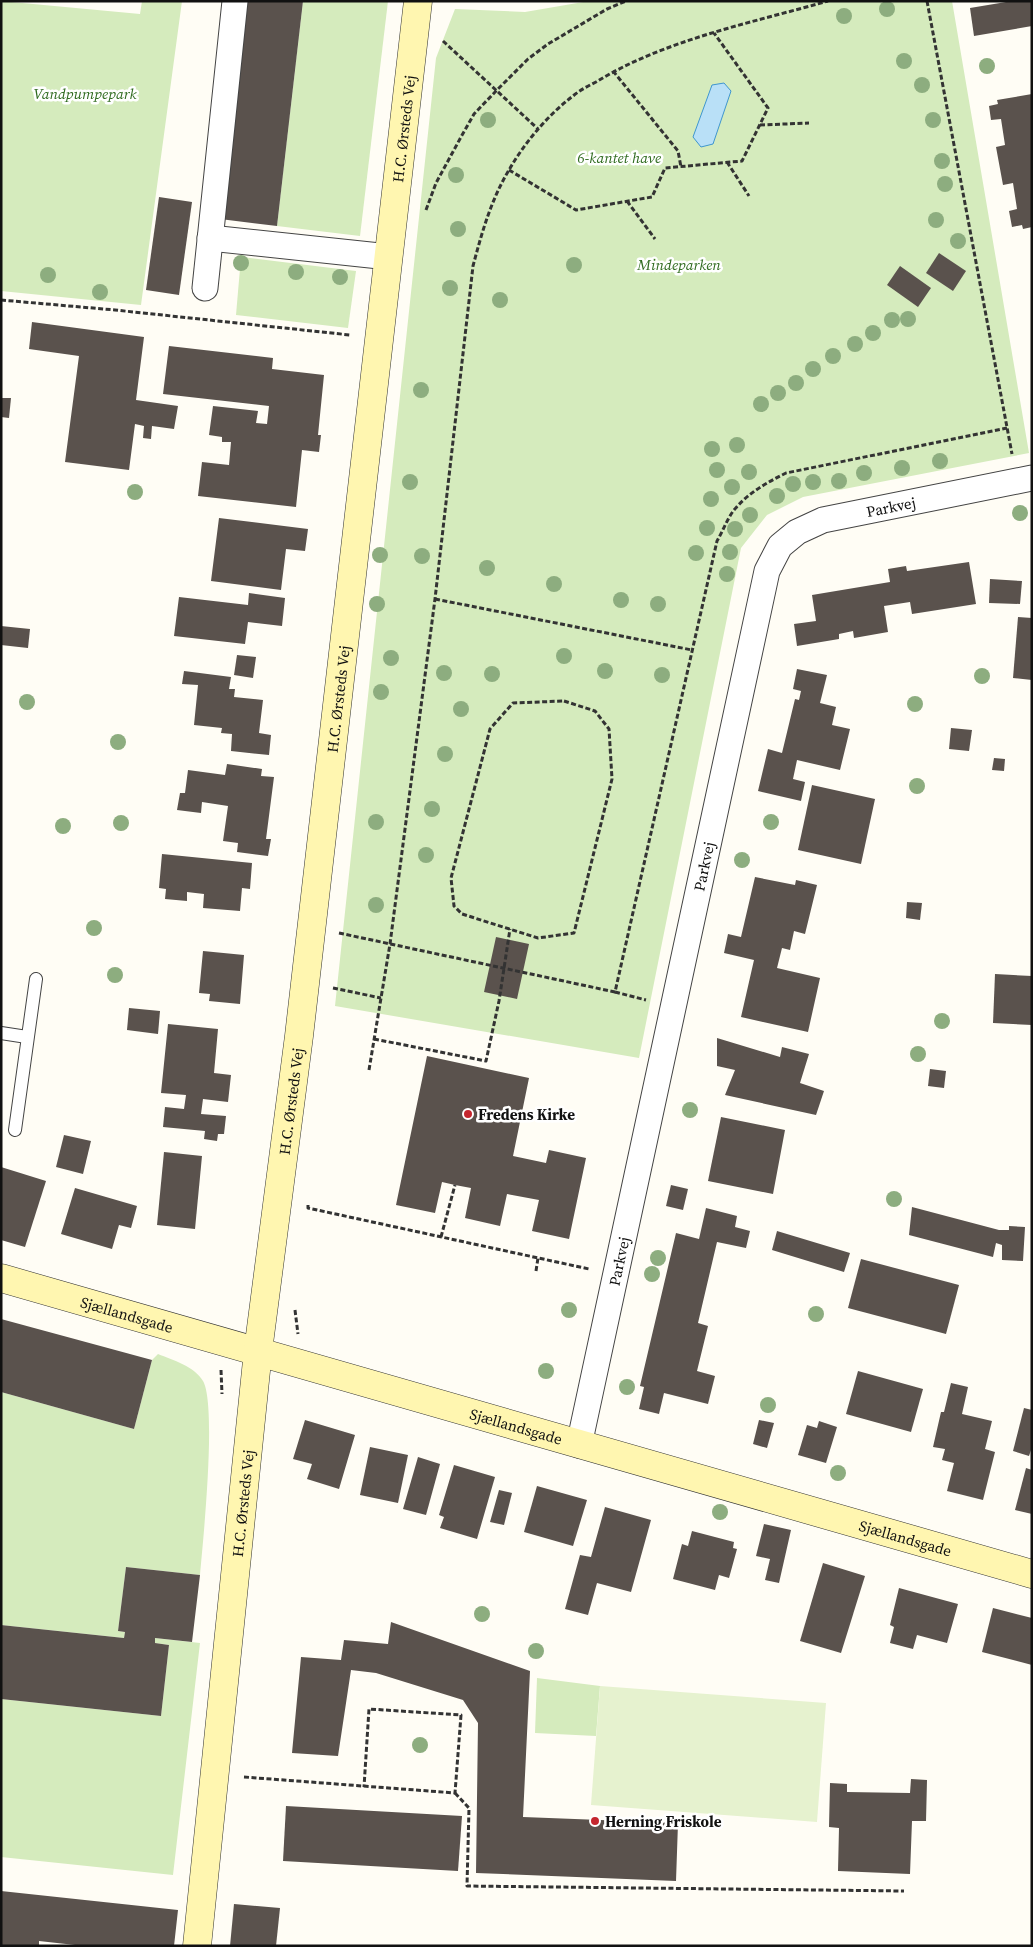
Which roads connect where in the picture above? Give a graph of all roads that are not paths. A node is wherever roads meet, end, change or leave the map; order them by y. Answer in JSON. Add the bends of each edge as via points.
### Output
{"nodes":[{"id":1,"x":235,"y":1,"type":"edge"},
{"id":2,"x":417,"y":9,"type":"edge"},
{"id":3,"x":210,"y":238,"type":"junction"},
{"id":4,"x":389,"y":257,"type":"junction"},
{"id":5,"x":205,"y":288,"type":"dead end"},
{"id":6,"x":1024,"y":480,"type":"edge"},
{"id":7,"x":36,"y":980,"type":"dead end"},
{"id":8,"x":1,"y":1033,"type":"edge"},
{"id":9,"x":28,"y":1037,"type":"junction"},
{"id":10,"x":15,"y":1130,"type":"dead end"},
{"id":11,"x":1,"y":1278,"type":"edge"},
{"id":12,"x":258,"y":1351,"type":"junction"},
{"id":13,"x":579,"y":1445,"type":"junction"},
{"id":14,"x":1032,"y":1574,"type":"edge"},
{"id":15,"x":197,"y":1946,"type":"edge"}],
"edges":[{"from":1,"to":3,"type":"street"},
{"from":2,"to":4,"type":"street","name":"H.C. Ørsteds Vej"},
{"from":3,"to":4,"type":"street"},
{"from":3,"to":5,"type":"street"},
{"from":4,"to":12,"type":"street","name":"H.C. Ørsteds Vej","via":[[297,1055]]},
{"from":6,"to":13,"type":"street","name":"Parkvej","via":[[822,520],[797,532],[780,546],[767,571]]},
{"from":7,"to":9,"type":"lane"},
{"from":8,"to":9,"type":"lane"},
{"from":9,"to":10,"type":"lane"},
{"from":11,"to":12,"type":"street","name":"Sjællandsgade"},
{"from":12,"to":13,"type":"street","name":"Sjællandsgade"},
{"from":12,"to":15,"type":"street","name":"H.C. Ørsteds Vej"},
{"from":13,"to":14,"type":"street","name":"Sjællandsgade"}]}
